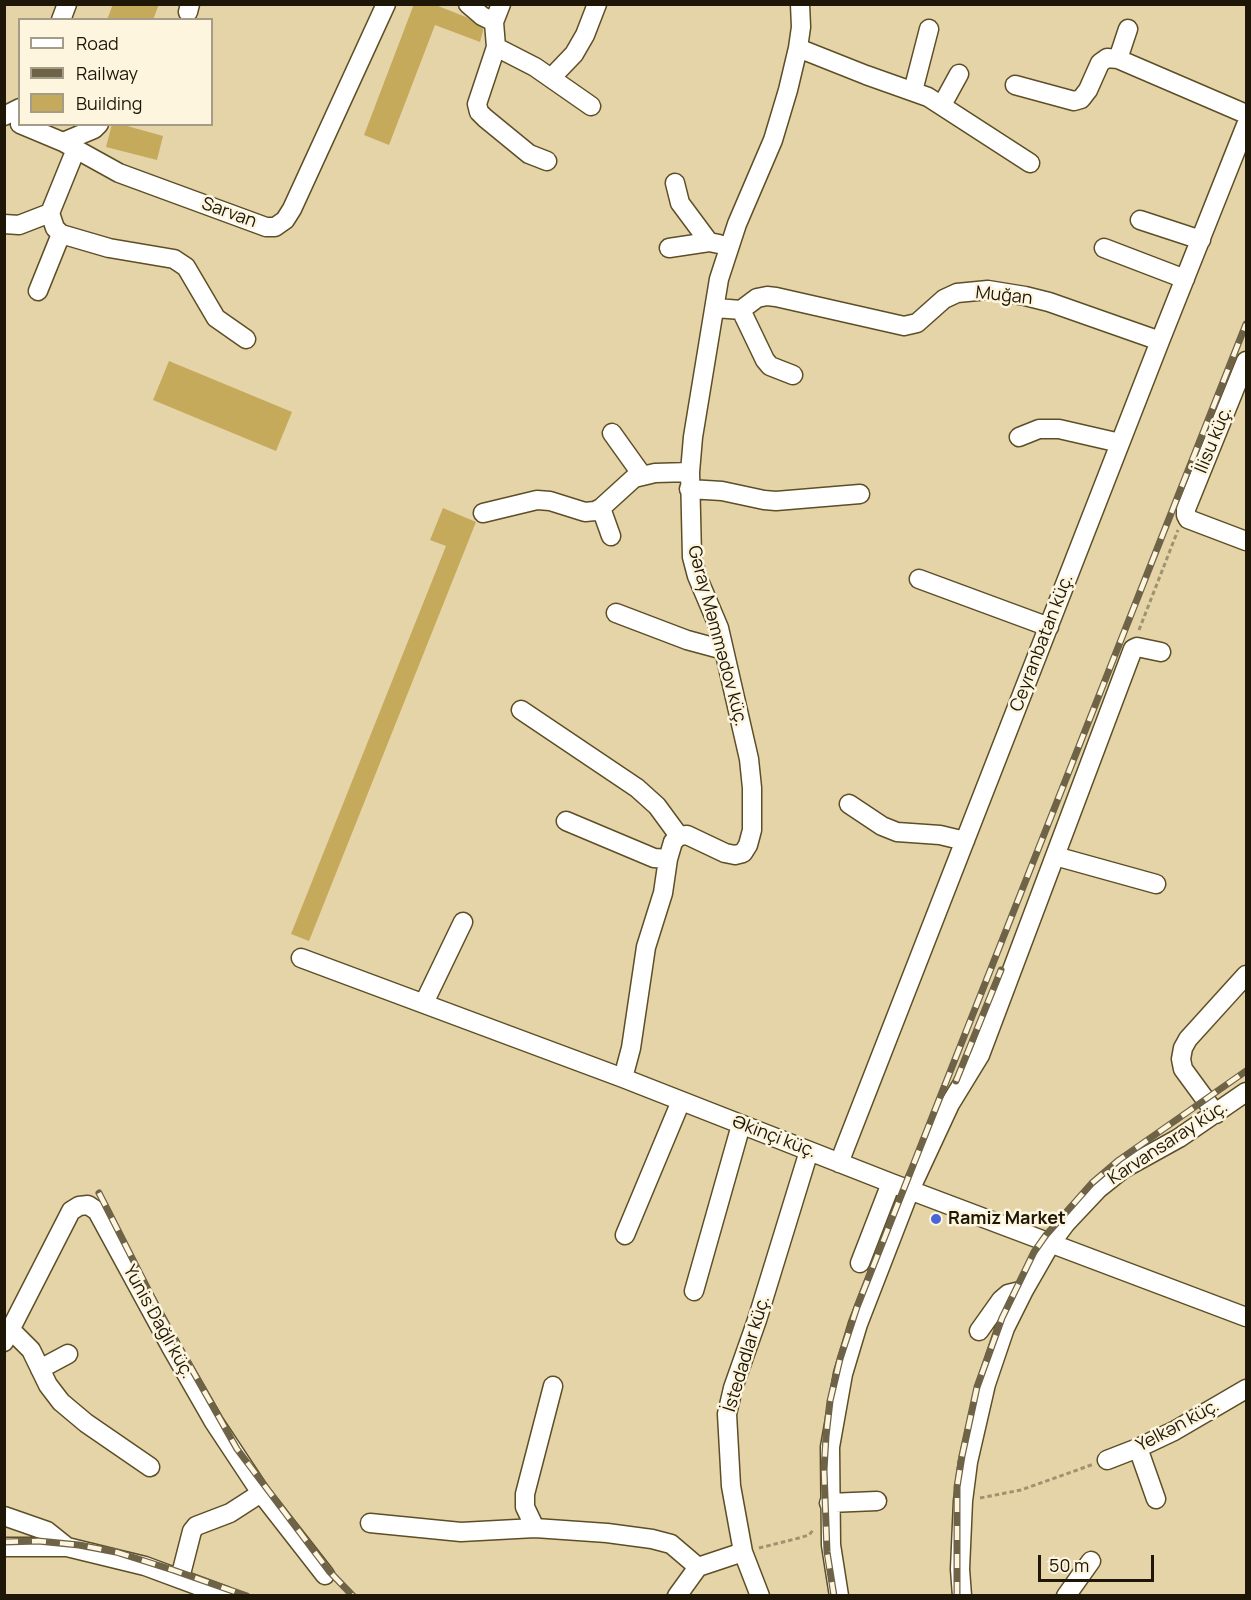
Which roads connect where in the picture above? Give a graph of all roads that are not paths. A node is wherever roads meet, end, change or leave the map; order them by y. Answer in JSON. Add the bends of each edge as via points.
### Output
{"nodes":[{"id":1,"x":386,"y":4,"type":"edge"},
{"id":2,"x":468,"y":4,"type":"edge"},
{"id":3,"x":501,"y":4,"type":"edge"},
{"id":4,"x":597,"y":4,"type":"edge"},
{"id":5,"x":800,"y":4,"type":"edge"},
{"id":6,"x":494,"y":22,"type":"junction"},
{"id":7,"x":929,"y":29,"type":"dead end"},
{"id":8,"x":1128,"y":29,"type":"dead end"},
{"id":9,"x":496,"y":47,"type":"junction"},
{"id":10,"x":798,"y":48,"type":"junction"},
{"id":11,"x":1118,"y":59,"type":"junction"},
{"id":12,"x":959,"y":74,"type":"dead end"},
{"id":13,"x":552,"y":77,"type":"junction"},
{"id":14,"x":1015,"y":85,"type":"dead end"},
{"id":15,"x":913,"y":91,"type":"junction"},
{"id":16,"x":942,"y":105,"type":"junction"},
{"id":17,"x":591,"y":106,"type":"dead end"},
{"id":18,"x":1246,"y":114,"type":"edge"},
{"id":19,"x":1246,"y":125,"type":"edge"},
{"id":20,"x":31,"y":126,"type":"edge"},
{"id":21,"x":97,"y":126,"type":"edge"},
{"id":22,"x":70,"y":146,"type":"junction"},
{"id":23,"x":547,"y":161,"type":"dead end"},
{"id":24,"x":1030,"y":163,"type":"dead end"},
{"id":25,"x":675,"y":183,"type":"dead end"},
{"id":26,"x":50,"y":213,"type":"junction"},
{"id":27,"x":1140,"y":220,"type":"dead end"},
{"id":28,"x":4,"y":224,"type":"edge"},
{"id":29,"x":61,"y":234,"type":"junction"},
{"id":30,"x":1202,"y":240,"type":"junction"},
{"id":31,"x":709,"y":242,"type":"junction"},
{"id":32,"x":729,"y":246,"type":"junction"},
{"id":33,"x":669,"y":248,"type":"dead end"},
{"id":34,"x":1104,"y":248,"type":"dead end"},
{"id":35,"x":1185,"y":279,"type":"junction"},
{"id":36,"x":38,"y":291,"type":"dead end"},
{"id":37,"x":716,"y":308,"type":"junction"},
{"id":38,"x":741,"y":310,"type":"junction"},
{"id":39,"x":246,"y":339,"type":"dead end"},
{"id":40,"x":1160,"y":342,"type":"junction"},
{"id":41,"x":1246,"y":361,"type":"edge"},
{"id":42,"x":793,"y":375,"type":"dead end"},
{"id":43,"x":612,"y":433,"type":"dead end"},
{"id":44,"x":1019,"y":437,"type":"dead end"},
{"id":45,"x":1120,"y":443,"type":"junction"},
{"id":46,"x":642,"y":475,"type":"junction"},
{"id":47,"x":689,"y":481,"type":"junction"},
{"id":48,"x":860,"y":494,"type":"dead end"},
{"id":49,"x":601,"y":508,"type":"junction"},
{"id":50,"x":483,"y":513,"type":"dead end"},
{"id":51,"x":611,"y":536,"type":"dead end"},
{"id":52,"x":1246,"y":541,"type":"edge"},
{"id":53,"x":919,"y":579,"type":"dead end"},
{"id":54,"x":616,"y":613,"type":"dead end"},
{"id":55,"x":1049,"y":627,"type":"junction"},
{"id":56,"x":724,"y":650,"type":"junction"},
{"id":57,"x":1161,"y":652,"type":"dead end"},
{"id":58,"x":521,"y":710,"type":"dead end"},
{"id":59,"x":849,"y":804,"type":"dead end"},
{"id":60,"x":566,"y":821,"type":"dead end"},
{"id":61,"x":680,"y":836,"type":"junction"},
{"id":62,"x":965,"y":841,"type":"junction"},
{"id":63,"x":1055,"y":856,"type":"junction"},
{"id":64,"x":668,"y":859,"type":"junction"},
{"id":65,"x":1156,"y":884,"type":"dead end"},
{"id":66,"x":463,"y":922,"type":"dead end"},
{"id":67,"x":301,"y":958,"type":"dead end"},
{"id":68,"x":1246,"y":975,"type":"edge"},
{"id":69,"x":424,"y":1003,"type":"junction"},
{"id":70,"x":623,"y":1078,"type":"junction"},
{"id":71,"x":1246,"y":1092,"type":"edge"},
{"id":72,"x":681,"y":1101,"type":"junction"},
{"id":73,"x":1216,"y":1114,"type":"junction"},
{"id":74,"x":741,"y":1125,"type":"junction"},
{"id":75,"x":809,"y":1151,"type":"junction"},
{"id":76,"x":839,"y":1163,"type":"junction"},
{"id":77,"x":891,"y":1183,"type":"junction"},
{"id":78,"x":910,"y":1190,"type":"junction"},
{"id":79,"x":626,"y":1235,"type":"dead end"},
{"id":80,"x":1051,"y":1243,"type":"junction"},
{"id":81,"x":860,"y":1263,"type":"dead end"},
{"id":82,"x":1024,"y":1290,"type":"junction"},
{"id":83,"x":694,"y":1291,"type":"dead end"},
{"id":84,"x":1246,"y":1317,"type":"edge"},
{"id":85,"x":979,"y":1331,"type":"dead end"},
{"id":86,"x":8,"y":1336,"type":"edge"},
{"id":87,"x":68,"y":1354,"type":"dead end"},
{"id":88,"x":40,"y":1369,"type":"junction"},
{"id":89,"x":553,"y":1386,"type":"dead end"},
{"id":90,"x":1246,"y":1389,"type":"edge"},
{"id":91,"x":1138,"y":1448,"type":"junction"},
{"id":92,"x":1107,"y":1460,"type":"road end"},
{"id":93,"x":150,"y":1467,"type":"dead end"},
{"id":94,"x":261,"y":1493,"type":"junction"},
{"id":95,"x":1156,"y":1499,"type":"dead end"},
{"id":96,"x":877,"y":1501,"type":"dead end"},
{"id":97,"x":829,"y":1503,"type":"junction"},
{"id":98,"x":4,"y":1516,"type":"edge"},
{"id":99,"x":370,"y":1523,"type":"dead end"},
{"id":100,"x":535,"y":1528,"type":"junction"},
{"id":101,"x":4,"y":1547,"type":"edge"},
{"id":102,"x":67,"y":1547,"type":"junction"},
{"id":103,"x":743,"y":1552,"type":"junction"},
{"id":104,"x":1091,"y":1561,"type":"dead end"},
{"id":105,"x":698,"y":1567,"type":"junction"},
{"id":106,"x":325,"y":1575,"type":"dead end"},
{"id":107,"x":180,"y":1578,"type":"junction"},
{"id":108,"x":201,"y":1591,"type":"edge"},
{"id":109,"x":226,"y":1596,"type":"edge"},
{"id":110,"x":676,"y":1596,"type":"edge"},
{"id":111,"x":760,"y":1596,"type":"edge"},
{"id":112,"x":839,"y":1596,"type":"edge"},
{"id":113,"x":962,"y":1596,"type":"edge"},
{"id":114,"x":1066,"y":1596,"type":"edge"}],
"edges":[{"from":1,"to":22,"type":"street","name":"Sarvan","via":[[292,209],[275,227],[119,174]]},
{"from":2,"to":6,"type":"street"},
{"from":3,"to":6,"type":"street"},
{"from":4,"to":13,"type":"street","via":[[574,54]]},
{"from":5,"to":10,"type":"street","name":"Gəray Məmmədov küç."},
{"from":6,"to":9,"type":"street"},
{"from":7,"to":15,"type":"street"},
{"from":8,"to":11,"type":"street"},
{"from":9,"to":13,"type":"street"},
{"from":9,"to":23,"type":"street","via":[[477,104],[479,112],[529,154]]},
{"from":10,"to":15,"type":"street"},
{"from":10,"to":32,"type":"street","name":"Gəray Məmmədov küç.","via":[[773,140]]},
{"from":11,"to":14,"type":"street","via":[[1107,58],[1100,63],[1082,99],[1074,101]]},
{"from":11,"to":18,"type":"street"},
{"from":12,"to":16,"type":"street"},
{"from":13,"to":17,"type":"street"},
{"from":15,"to":16,"type":"street"},
{"from":16,"to":24,"type":"street"},
{"from":19,"to":30,"type":"street","name":"Ceyranbatan küç."},
{"from":20,"to":22,"type":"street","name":"Sarvan"},
{"from":21,"to":22,"type":"street"},
{"from":22,"to":26,"type":"street"},
{"from":25,"to":31,"type":"street","via":[[680,202]]},
{"from":26,"to":28,"type":"street","via":[[18,225]]},
{"from":26,"to":29,"type":"street"},
{"from":27,"to":30,"type":"street"},
{"from":29,"to":36,"type":"street"},
{"from":29,"to":39,"type":"street","via":[[109,248],[174,259],[186,267],[216,318]]},
{"from":30,"to":35,"type":"street","name":"Ceyranbatan küç."},
{"from":31,"to":32,"type":"street"},
{"from":31,"to":33,"type":"street"},
{"from":32,"to":37,"type":"street","name":"Gəray Məmmədov küç.","via":[[719,279]]},
{"from":34,"to":35,"type":"street"},
{"from":35,"to":40,"type":"street","name":"Ceyranbatan küç."},
{"from":37,"to":38,"type":"street"},
{"from":37,"to":47,"type":"street","name":"Gəray Məmmədov küç."},
{"from":38,"to":40,"type":"street","name":"Muğan","via":[[756,298],[767,296],[904,326],[917,323],[957,293],[988,290],[1049,302]]},
{"from":38,"to":42,"type":"street","via":[[765,360]]},
{"from":40,"to":45,"type":"street","name":"Ceyranbatan küç."},
{"from":41,"to":52,"type":"street","name":"İlisu küç.","via":[[1186,509],[1187,517]]},
{"from":43,"to":46,"type":"street"},
{"from":44,"to":45,"type":"street","via":[[1039,429],[1059,429]]},
{"from":45,"to":55,"type":"street","name":"Ceyranbatan küç."},
{"from":46,"to":47,"type":"street"},
{"from":46,"to":49,"type":"street"},
{"from":47,"to":48,"type":"street","via":[[776,501]]},
{"from":47,"to":56,"type":"street","name":"Gəray Məmmədov küç.","via":[[692,557]]},
{"from":49,"to":50,"type":"street","via":[[585,512],[537,500]]},
{"from":49,"to":51,"type":"street"},
{"from":53,"to":55,"type":"street"},
{"from":54,"to":56,"type":"street"},
{"from":55,"to":62,"type":"street","name":"Ceyranbatan küç."},
{"from":56,"to":61,"type":"street","name":"Gəray Məmmədov küç.","via":[[749,759],[752,830],[748,845],[735,855],[687,835]]},
{"from":57,"to":63,"type":"street","via":[[1137,647],[1133,650]]},
{"from":58,"to":61,"type":"street","via":[[637,788]]},
{"from":59,"to":62,"type":"street","via":[[897,832]]},
{"from":60,"to":64,"type":"street","via":[[654,858]]},
{"from":61,"to":64,"type":"street","via":[[673,842]]},
{"from":62,"to":76,"type":"street","name":"Ceyranbatan küç."},
{"from":63,"to":65,"type":"street"},
{"from":63,"to":78,"type":"street","via":[[980,1054],[950,1104]]},
{"from":64,"to":70,"type":"street","via":[[663,893],[646,947]]},
{"from":66,"to":69,"type":"street"},
{"from":67,"to":69,"type":"street","name":"Əkinçi küç."},
{"from":68,"to":73,"type":"street","via":[[1183,1048],[1183,1069]]},
{"from":69,"to":70,"type":"street","name":"Əkinçi küç."},
{"from":70,"to":72,"type":"street","name":"Əkinçi küç."},
{"from":71,"to":73,"type":"street","name":"Karvansaray küç."},
{"from":72,"to":74,"type":"street","name":"Əkinçi küç."},
{"from":72,"to":79,"type":"street"},
{"from":73,"to":80,"type":"street","name":"Karvansaray küç.","via":[[1123,1169],[1082,1205]]},
{"from":74,"to":75,"type":"street","name":"Əkinçi küç."},
{"from":74,"to":83,"type":"street"},
{"from":75,"to":76,"type":"street","name":"Əkinçi küç."},
{"from":75,"to":103,"type":"street","name":"İstedadlar küç.","via":[[727,1414],[731,1486]]},
{"from":76,"to":77,"type":"street","name":"Əkinçi küç."},
{"from":77,"to":78,"type":"street","name":"Əkinçi küç."},
{"from":77,"to":81,"type":"street"},
{"from":78,"to":80,"type":"street","name":"Əkinçi küç."},
{"from":78,"to":97,"type":"street","via":[[858,1324],[843,1374],[830,1447]]},
{"from":80,"to":82,"type":"street","name":"Karvansaray küç."},
{"from":80,"to":84,"type":"street","name":"Əkinçi küç."},
{"from":82,"to":85,"type":"street","via":[[1001,1300]]},
{"from":82,"to":113,"type":"street","name":"Karvansaray küç.","via":[[1005,1328],[986,1384],[968,1462],[963,1501]]},
{"from":86,"to":88,"type":"street","via":[[31,1350]]},
{"from":86,"to":94,"type":"street","name":"Yunis Dağlı küç.","via":[[71,1211],[88,1204],[97,1211],[214,1422]]},
{"from":87,"to":88,"type":"street"},
{"from":88,"to":93,"type":"street","via":[[61,1402],[86,1424]]},
{"from":89,"to":100,"type":"street","via":[[525,1494],[525,1508]]},
{"from":90,"to":91,"type":"street","name":"Yelkən küç."},
{"from":91,"to":92,"type":"street","name":"Yelkən küç."},
{"from":91,"to":95,"type":"street"},
{"from":94,"to":106,"type":"street","name":"Yunis Dağlı küç."},
{"from":94,"to":107,"type":"street","via":[[230,1513],[196,1526]]},
{"from":96,"to":97,"type":"street"},
{"from":97,"to":112,"type":"street"},
{"from":98,"to":102,"type":"street","via":[[47,1531]]},
{"from":99,"to":100,"type":"street","via":[[461,1532]]},
{"from":100,"to":105,"type":"street","via":[[652,1539],[671,1544]]},
{"from":101,"to":102,"type":"street"},
{"from":102,"to":107,"type":"street"},
{"from":103,"to":105,"type":"street"},
{"from":103,"to":111,"type":"street","name":"İstedadlar küç."},
{"from":104,"to":114,"type":"street"},
{"from":105,"to":110,"type":"street"},
{"from":107,"to":108,"type":"street"},
{"from":108,"to":109,"type":"street"}]}
